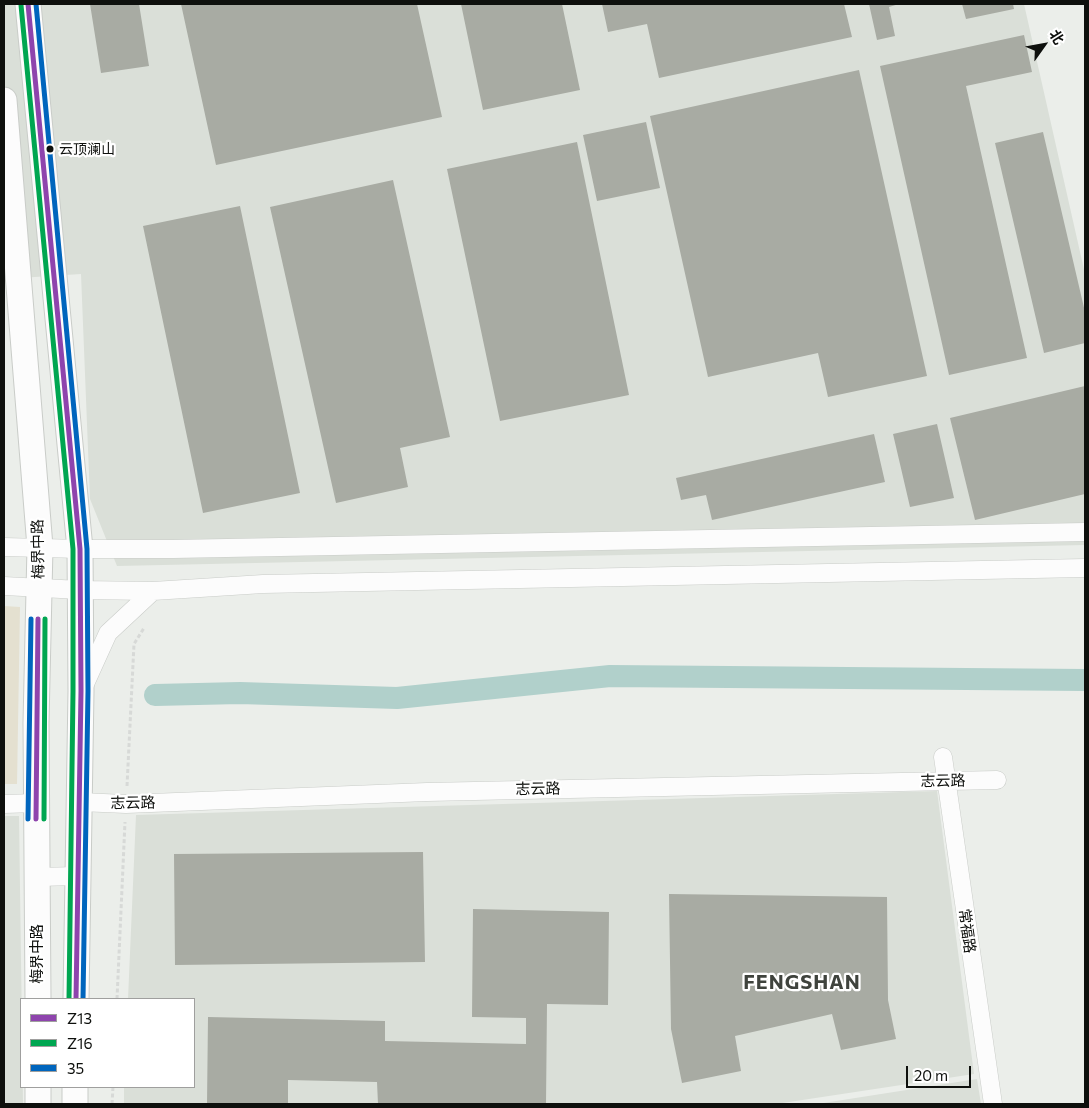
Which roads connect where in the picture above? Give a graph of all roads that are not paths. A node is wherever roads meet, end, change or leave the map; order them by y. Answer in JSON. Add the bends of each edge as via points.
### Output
{"nodes":[{"id":1,"x":28,"y":4,"type":"edge"},
{"id":2,"x":4,"y":100,"type":"edge"},
{"id":3,"x":1085,"y":532,"type":"edge"},
{"id":4,"x":4,"y":547,"type":"edge"},
{"id":5,"x":40,"y":547,"type":"junction"},
{"id":6,"x":80,"y":549,"type":"junction"},
{"id":7,"x":1085,"y":568,"type":"edge"},
{"id":8,"x":4,"y":586,"type":"edge"},
{"id":9,"x":39,"y":588,"type":"junction"},
{"id":10,"x":80,"y":590,"type":"junction"},
{"id":11,"x":153,"y":591,"type":"junction"},
{"id":12,"x":81,"y":691,"type":"junction"},
{"id":13,"x":943,"y":757,"type":"dead end"},
{"id":14,"x":997,"y":780,"type":"dead end"},
{"id":15,"x":945,"y":781,"type":"junction"},
{"id":16,"x":80,"y":802,"type":"junction"},
{"id":17,"x":36,"y":803,"type":"junction"},
{"id":18,"x":4,"y":804,"type":"edge"},
{"id":19,"x":37,"y":876,"type":"junction"},
{"id":20,"x":78,"y":876,"type":"junction"},
{"id":21,"x":38,"y":998,"type":"edge"},
{"id":22,"x":76,"y":998,"type":"edge"},
{"id":23,"x":38,"y":1088,"type":"edge"},
{"id":24,"x":75,"y":1088,"type":"edge"},
{"id":25,"x":38,"y":1104,"type":"edge"},
{"id":26,"x":74,"y":1104,"type":"edge"},
{"id":27,"x":993,"y":1104,"type":"edge"}],
"edges":[{"from":1,"to":6,"type":"main road"},
{"from":2,"to":5,"type":"main road","name":"梅界中路"},
{"from":3,"to":6,"type":"street"},
{"from":4,"to":5,"type":"street"},
{"from":5,"to":6,"type":"street"},
{"from":5,"to":9,"type":"main road","name":"梅界中路"},
{"from":6,"to":10,"type":"main road"},
{"from":7,"to":11,"type":"street","via":[[273,584]]},
{"from":8,"to":9,"type":"street"},
{"from":9,"to":10,"type":"street"},
{"from":9,"to":17,"type":"main road","name":"梅界中路"},
{"from":10,"to":11,"type":"street"},
{"from":10,"to":12,"type":"main road"},
{"from":11,"to":12,"type":"street","via":[[108,634]]},
{"from":12,"to":16,"type":"main road"},
{"from":13,"to":15,"type":"street","name":"常福路"},
{"from":14,"to":15,"type":"street","name":"志云路"},
{"from":15,"to":16,"type":"street","name":"志云路","via":[[427,792],[126,804]]},
{"from":15,"to":27,"type":"street","name":"常福路"},
{"from":16,"to":20,"type":"main road"},
{"from":17,"to":18,"type":"street"},
{"from":17,"to":19,"type":"main road","name":"梅界中路"},
{"from":19,"to":20,"type":"street"},
{"from":19,"to":21,"type":"main road","name":"梅界中路"},
{"from":20,"to":22,"type":"main road"},
{"from":23,"to":25,"type":"main road"},
{"from":24,"to":26,"type":"main road"}]}
